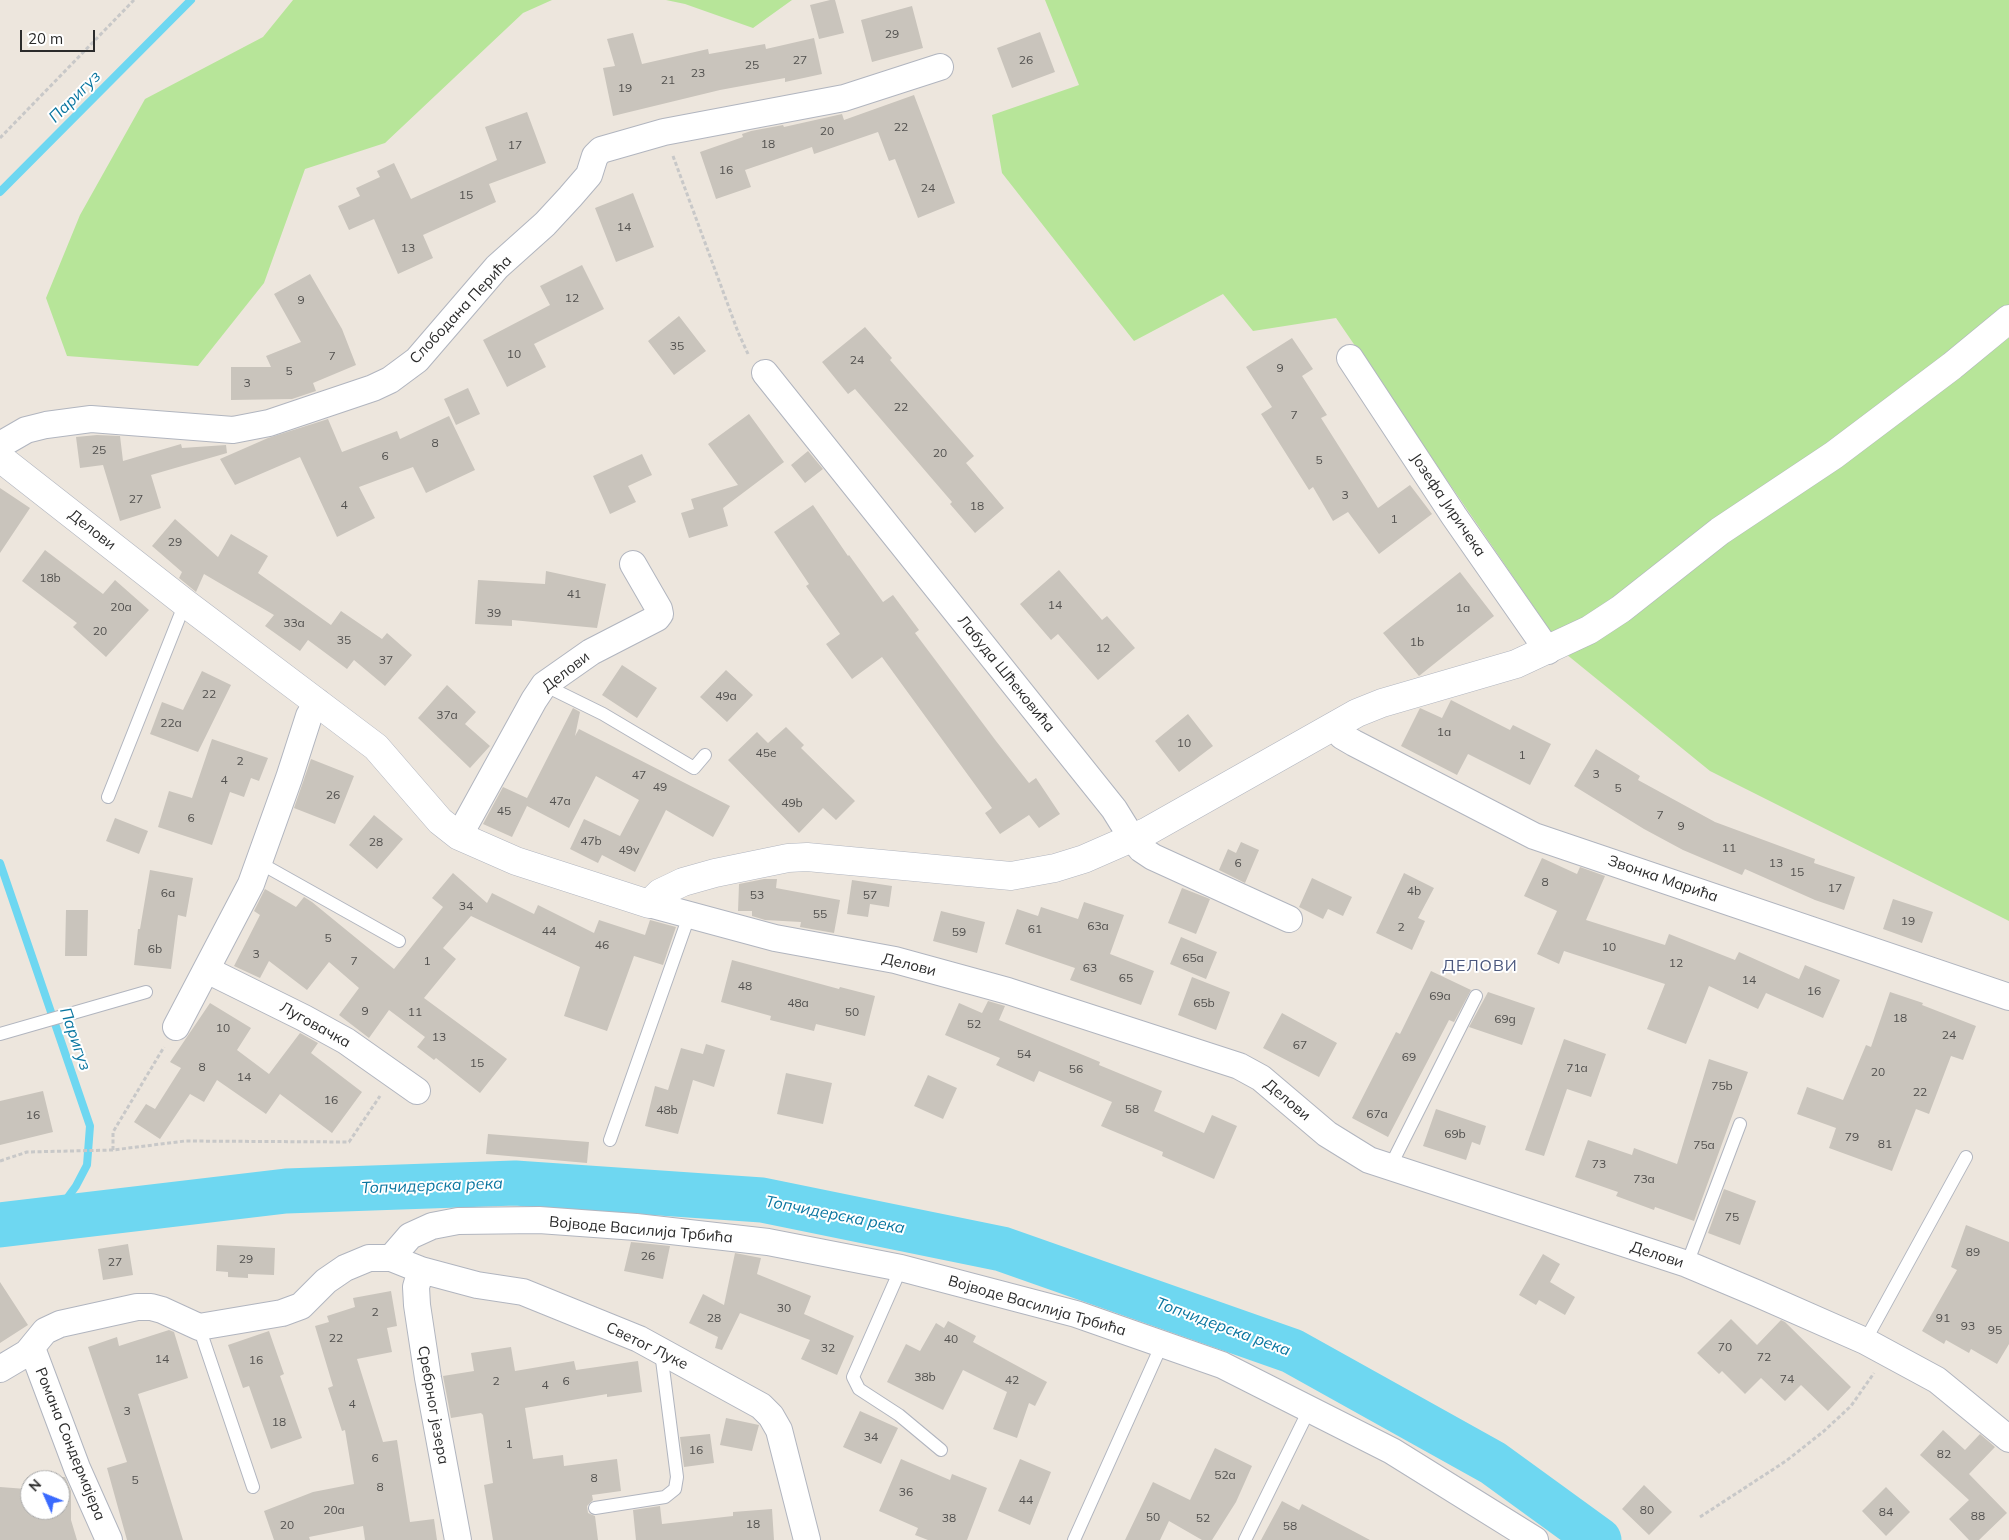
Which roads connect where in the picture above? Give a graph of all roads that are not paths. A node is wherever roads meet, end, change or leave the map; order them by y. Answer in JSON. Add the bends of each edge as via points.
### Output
{"nodes":[{"id":1,"x":940,"y":67,"type":"dead end"},
{"id":2,"x":2009,"y":319,"type":"edge"},
{"id":3,"x":1350,"y":358,"type":"dead end"},
{"id":4,"x":765,"y":373,"type":"road end"},
{"id":5,"x":0,"y":445,"type":"edge"},
{"id":6,"x":0,"y":458,"type":"edge"},
{"id":7,"x":633,"y":564,"type":"dead end"},
{"id":8,"x":185,"y":603,"type":"junction"},
{"id":9,"x":1548,"y":651,"type":"junction"},
{"id":10,"x":544,"y":685,"type":"junction"},
{"id":11,"x":317,"y":702,"type":"junction"},
{"id":12,"x":1335,"y":725,"type":"junction"},
{"id":13,"x":705,"y":755,"type":"dead end"},
{"id":14,"x":108,"y":797,"type":"dead end"},
{"id":15,"x":459,"y":836,"type":"junction"},
{"id":16,"x":1132,"y":838,"type":"junction"},
{"id":17,"x":260,"y":863,"type":"junction"},
{"id":18,"x":649,"y":904,"type":"junction"},
{"id":19,"x":689,"y":916,"type":"junction"},
{"id":20,"x":1289,"y":919,"type":"dead end"},
{"id":21,"x":399,"y":941,"type":"dead end"},
{"id":22,"x":207,"y":970,"type":"junction"},
{"id":23,"x":146,"y":992,"type":"dead end"},
{"id":24,"x":1476,"y":996,"type":"dead end"},
{"id":25,"x":2009,"y":996,"type":"edge"},
{"id":26,"x":176,"y":1027,"type":"road end"},
{"id":27,"x":0,"y":1034,"type":"edge"},
{"id":28,"x":417,"y":1091,"type":"dead end"},
{"id":29,"x":1740,"y":1124,"type":"dead end"},
{"id":30,"x":610,"y":1140,"type":"dead end"},
{"id":31,"x":1966,"y":1157,"type":"dead end"},
{"id":32,"x":1390,"y":1168,"type":"junction"},
{"id":33,"x":391,"y":1258,"type":"junction"},
{"id":34,"x":1687,"y":1264,"type":"junction"},
{"id":35,"x":900,"y":1268,"type":"junction"},
{"id":36,"x":421,"y":1270,"type":"junction"},
{"id":37,"x":199,"y":1326,"type":"junction"},
{"id":38,"x":1162,"y":1344,"type":"junction"},
{"id":39,"x":1875,"y":1347,"type":"junction"},
{"id":40,"x":32,"y":1348,"type":"junction"},
{"id":41,"x":664,"y":1353,"type":"junction"},
{"id":42,"x":0,"y":1369,"type":"edge"},
{"id":43,"x":1310,"y":1410,"type":"junction"},
{"id":44,"x":2009,"y":1439,"type":"edge"},
{"id":45,"x":941,"y":1450,"type":"dead end"},
{"id":46,"x":252,"y":1488,"type":"dead end"},
{"id":47,"x":595,"y":1508,"type":"dead end"},
{"id":48,"x":109,"y":1540,"type":"edge"},
{"id":49,"x":458,"y":1540,"type":"edge"},
{"id":50,"x":806,"y":1540,"type":"edge"},
{"id":51,"x":1074,"y":1540,"type":"edge"},
{"id":52,"x":1245,"y":1540,"type":"edge"},
{"id":53,"x":1535,"y":1540,"type":"edge"}],
"edges":[{"from":1,"to":5,"type":"street","name":"Слободана Перића","via":[[844,98],[664,132],[597,153],[588,175],[557,212],[497,267],[417,360],[390,380],[355,395],[251,428],[222,431],[91,419],[26,430]]},
{"from":2,"to":9,"type":"street","via":[[1834,456],[1720,531],[1605,620]]},
{"from":3,"to":9,"type":"street","name":"Јозефа Јиричека"},
{"from":4,"to":16,"type":"street","name":"Лабуда Шћековића","via":[[1114,810]]},
{"from":6,"to":8,"type":"street","name":"Делови"},
{"from":7,"to":10,"type":"street","name":"Делови","via":[[660,614],[602,645]]},
{"from":8,"to":11,"type":"street","name":"Делови"},
{"from":8,"to":14,"type":"lane"},
{"from":9,"to":12,"type":"street","via":[[1497,670],[1382,703]]},
{"from":10,"to":13,"type":"lane","via":[[603,714],[694,768]]},
{"from":10,"to":15,"type":"street","name":"Делови"},
{"from":11,"to":15,"type":"street","name":"Делови","via":[[376,747],[435,816]]},
{"from":11,"to":17,"type":"street","via":[[309,716]]},
{"from":12,"to":16,"type":"street"},
{"from":12,"to":25,"type":"street","name":"Звонка Марића","via":[[1342,736],[1354,743],[1534,836]]},
{"from":15,"to":18,"type":"street","name":"Делови","via":[[516,861]]},
{"from":16,"to":18,"type":"street","via":[[1055,868],[1010,876],[788,858],[683,882],[660,893]]},
{"from":16,"to":20,"type":"street","name":"Лабуда Шћековића","via":[[1153,857]]},
{"from":17,"to":21,"type":"lane"},
{"from":17,"to":22,"type":"street"},
{"from":18,"to":19,"type":"street","name":"Делови"},
{"from":19,"to":30,"type":"lane"},
{"from":19,"to":32,"type":"street","name":"Делови","via":[[775,938],[895,960],[1008,990],[1239,1066],[1262,1078],[1328,1134],[1369,1160]]},
{"from":22,"to":26,"type":"street"},
{"from":22,"to":28,"type":"street","name":"Луговачка","via":[[346,1041]]},
{"from":23,"to":27,"type":"lane"},
{"from":24,"to":32,"type":"lane"},
{"from":29,"to":34,"type":"lane"},
{"from":31,"to":39,"type":"lane"},
{"from":32,"to":34,"type":"street","name":"Делови"},
{"from":33,"to":35,"type":"street","name":"Војводе Василија Трбића","via":[[410,1236],[432,1226],[458,1221],[539,1220],[636,1226],[750,1240],[851,1256]]},
{"from":33,"to":36,"type":"street","name":"Светог Луке"},
{"from":33,"to":37,"type":"street","via":[[369,1258],[345,1268],[292,1311]]},
{"from":34,"to":39,"type":"street","name":"Делови"},
{"from":35,"to":38,"type":"street","name":"Војводе Василија Трбића","via":[[1076,1314]]},
{"from":35,"to":45,"type":"lane","via":[[853,1377],[858,1388],[899,1415]]},
{"from":36,"to":41,"type":"street","name":"Светог Луке","via":[[477,1285],[523,1292],[639,1339]]},
{"from":36,"to":49,"type":"street","name":"Сребрног језера","via":[[416,1287],[417,1305]]},
{"from":37,"to":40,"type":"street","via":[[162,1310],[137,1307],[50,1327]]},
{"from":37,"to":46,"type":"lane"},
{"from":38,"to":43,"type":"street","name":"Војводе Василија Трбића","via":[[1222,1365]]},
{"from":38,"to":51,"type":"lane"},
{"from":39,"to":44,"type":"street","name":"Делови","via":[[1937,1380]]},
{"from":40,"to":42,"type":"street"},
{"from":40,"to":48,"type":"street","name":"Романа Сондермајера","via":[[76,1468]]},
{"from":41,"to":47,"type":"lane","via":[[663,1371],[677,1477],[675,1489],[665,1497]]},
{"from":41,"to":50,"type":"street","name":"Светог Луке","via":[[761,1406],[771,1416],[779,1430]]},
{"from":43,"to":52,"type":"lane"},
{"from":43,"to":53,"type":"street","name":"Војводе Василија Трбића","via":[[1392,1451]]}]}
